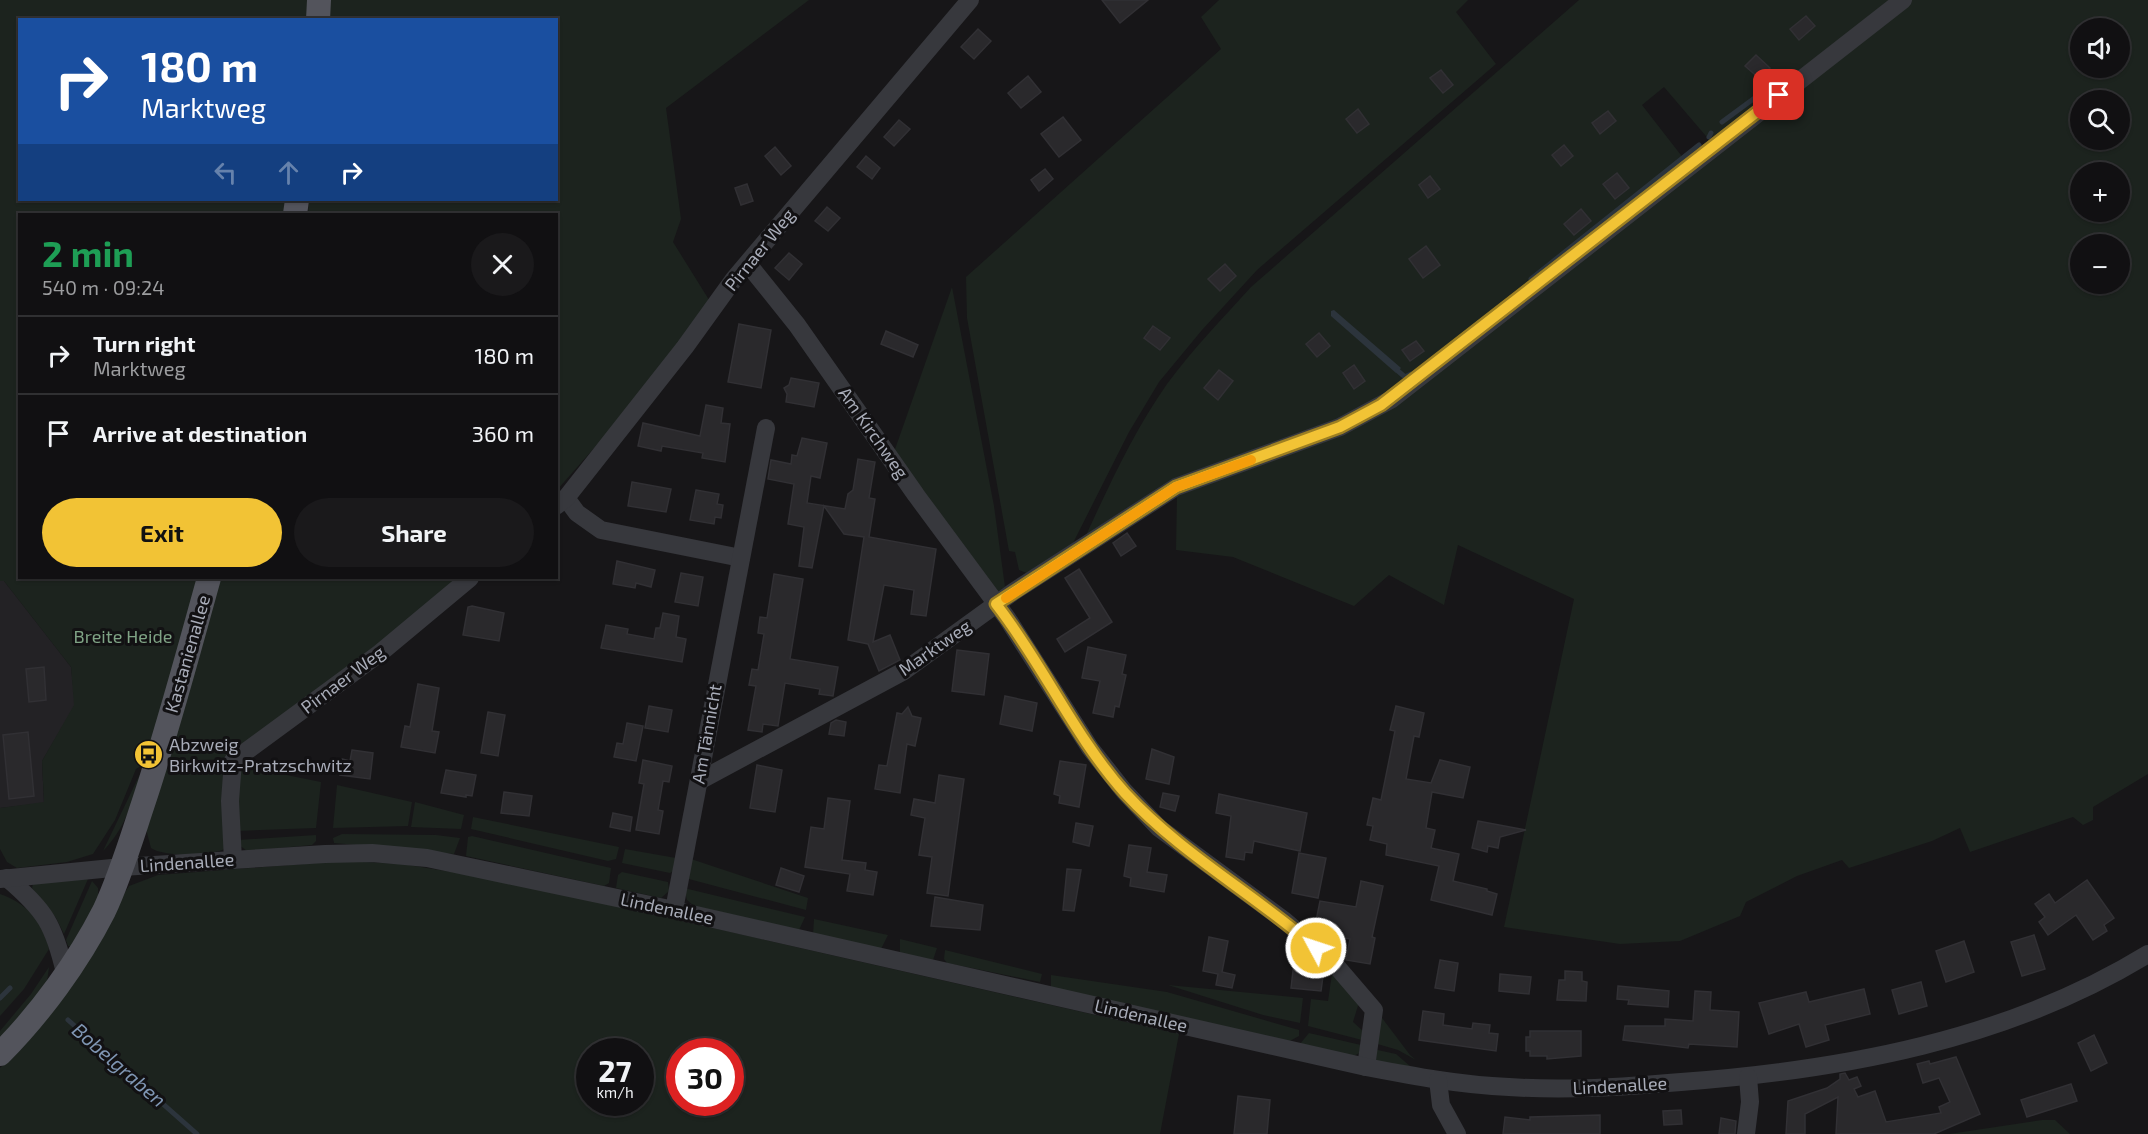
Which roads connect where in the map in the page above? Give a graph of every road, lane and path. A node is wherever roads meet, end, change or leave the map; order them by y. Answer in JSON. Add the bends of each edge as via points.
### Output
{"nodes":[{"id":1,"x":319,"y":0,"type":"edge"},
{"id":2,"x":970,"y":0,"type":"edge"},
{"id":3,"x":1903,"y":0,"type":"edge"},
{"id":4,"x":318,"y":18,"type":"edge"},
{"id":5,"x":748,"y":264,"type":"junction"},
{"id":6,"x":766,"y":428,"type":"dead end"},
{"id":7,"x":561,"y":502,"type":"edge"},
{"id":8,"x":741,"y":558,"type":"junction"},
{"id":9,"x":210,"y":579,"type":"edge"},
{"id":10,"x":469,"y":579,"type":"edge"},
{"id":11,"x":996,"y":604,"type":"junction"},
{"id":12,"x":699,"y":781,"type":"junction"},
{"id":13,"x":233,"y":860,"type":"junction"},
{"id":14,"x":122,"y":867,"type":"junction"},
{"id":15,"x":4,"y":878,"type":"edge"},
{"id":16,"x":674,"y":910,"type":"junction"},
{"id":17,"x":2148,"y":954,"type":"edge"},
{"id":18,"x":65,"y":973,"type":"junction"},
{"id":19,"x":0,"y":1054,"type":"edge"},
{"id":20,"x":1365,"y":1067,"type":"junction"},
{"id":21,"x":1748,"y":1077,"type":"junction"},
{"id":22,"x":1438,"y":1080,"type":"junction"},
{"id":23,"x":1457,"y":1134,"type":"edge"},
{"id":24,"x":1746,"y":1134,"type":"edge"}],
"edges":[{"from":1,"to":4,"type":"main road"},
{"from":2,"to":5,"type":"street","name":"Pirnaer Weg"},
{"from":3,"to":11,"type":"street","name":"Marktweg","via":[[1392,399],[1340,427],[1176,487]]},
{"from":5,"to":7,"type":"street","name":"Pirnaer Weg"},
{"from":5,"to":11,"type":"street","name":"Am Kirchweg","via":[[797,325]]},
{"from":6,"to":8,"type":"street","name":"Am Tännicht"},
{"from":7,"to":8,"type":"street","via":[[601,530]]},
{"from":8,"to":12,"type":"street","name":"Am Tännicht"},
{"from":9,"to":14,"type":"main road","name":"Kastanienallee"},
{"from":10,"to":13,"type":"street","name":"Pirnaer Weg","via":[[380,652],[233,761]]},
{"from":11,"to":12,"type":"street","name":"Marktweg","via":[[904,671]]},
{"from":11,"to":20,"type":"street","name":"Am Kirchweg","via":[[1090,748],[1124,791],[1159,828],[1285,921],[1332,961],[1374,1010]]},
{"from":12,"to":16,"type":"street","name":"Am Tännicht"},
{"from":13,"to":14,"type":"street","name":"Lindenallee"},
{"from":13,"to":16,"type":"street","name":"Lindenallee","via":[[372,853],[427,858]]},
{"from":14,"to":15,"type":"street","name":"Lindenallee"},
{"from":14,"to":18,"type":"main road","name":"Kastanienallee","via":[[104,910]]},
{"from":15,"to":18,"type":"street","via":[[26,894],[49,920]]},
{"from":16,"to":20,"type":"street","name":"Lindenallee"},
{"from":17,"to":21,"type":"street","name":"Lindenallee","via":[[2092,985],[2023,1015],[1925,1045],[1839,1064]]},
{"from":18,"to":19,"type":"main road","name":"Kastanienallee"},
{"from":20,"to":22,"type":"street","name":"Lindenallee"},
{"from":21,"to":22,"type":"street","name":"Lindenallee","via":[[1586,1090],[1508,1088]]},
{"from":21,"to":24,"type":"street"},
{"from":22,"to":23,"type":"street","via":[[1441,1105]]}]}
